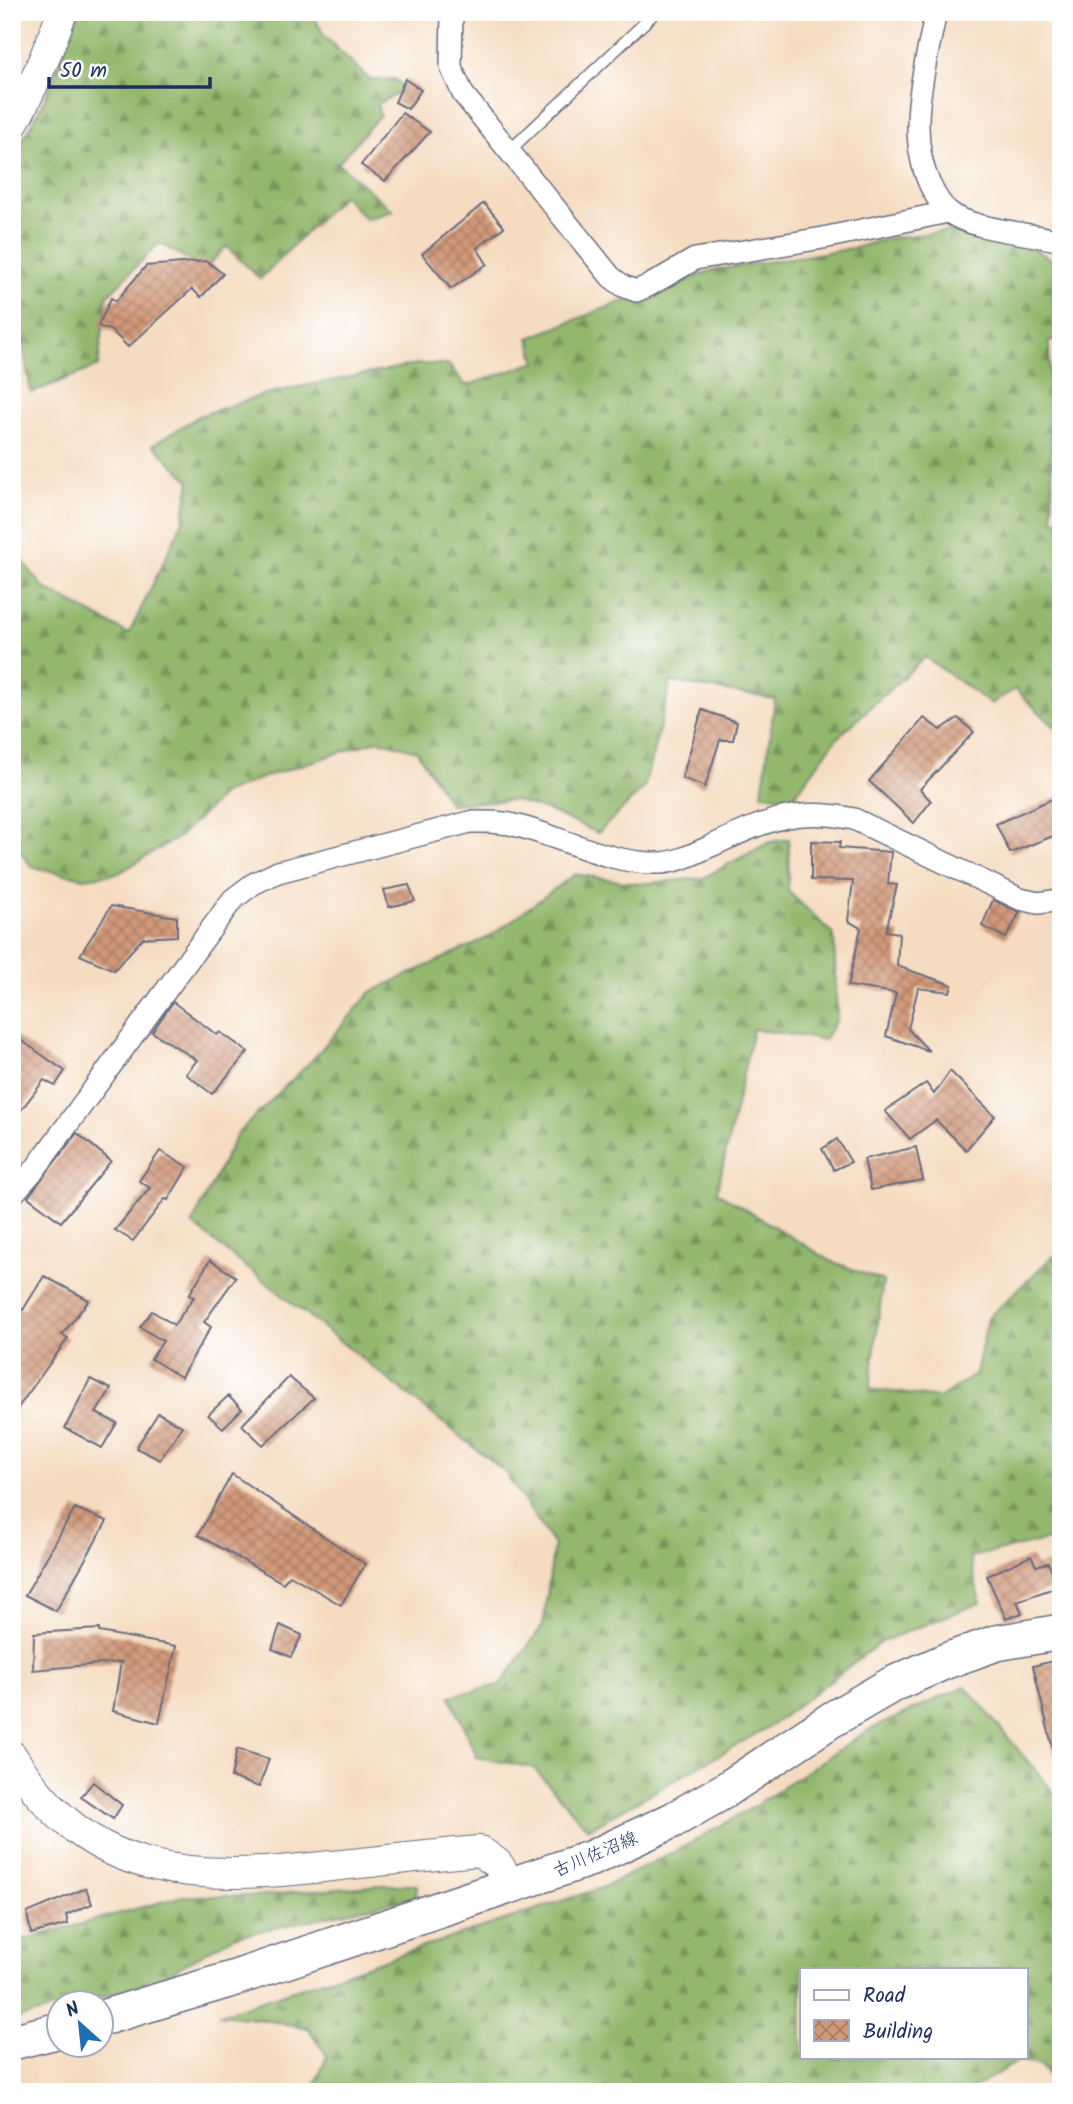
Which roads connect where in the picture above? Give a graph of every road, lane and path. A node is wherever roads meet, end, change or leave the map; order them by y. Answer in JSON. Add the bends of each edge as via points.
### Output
{"nodes":[{"id":1,"x":62,"y":12,"type":"edge"},
{"id":2,"x":452,"y":12,"type":"edge"},
{"id":3,"x":656,"y":12,"type":"edge"},
{"id":4,"x":936,"y":12,"type":"edge"},
{"id":5,"x":12,"y":125,"type":"edge"},
{"id":6,"x":508,"y":152,"type":"junction"},
{"id":7,"x":948,"y":212,"type":"junction"},
{"id":8,"x":1061,"y":241,"type":"edge"},
{"id":9,"x":1061,"y":900,"type":"edge"},
{"id":10,"x":12,"y":1195,"type":"edge"},
{"id":11,"x":1061,"y":1632,"type":"edge"},
{"id":12,"x":12,"y":1756,"type":"edge"},
{"id":13,"x":512,"y":1886,"type":"junction"},
{"id":14,"x":116,"y":2014,"type":"edge"},
{"id":15,"x":46,"y":2033,"type":"edge"},
{"id":16,"x":12,"y":2042,"type":"edge"}],
"edges":[{"from":1,"to":5,"type":"street","via":[[46,58]]},
{"from":2,"to":6,"type":"street","via":[[455,80]]},
{"from":3,"to":6,"type":"lane"},
{"from":4,"to":7,"type":"street","via":[[916,122],[929,182]]},
{"from":6,"to":7,"type":"street","via":[[611,277],[636,291],[695,258]]},
{"from":7,"to":8,"type":"street","via":[[984,226]]},
{"from":9,"to":10,"type":"street","via":[[1038,903],[1020,899],[853,819],[808,813],[756,826],[664,863],[625,860],[493,821],[470,822],[278,872],[233,899]]},
{"from":11,"to":13,"type":"main road","name":"古川佐沼線","via":[[996,1643],[893,1684],[673,1820],[592,1858]]},
{"from":12,"to":13,"type":"street","via":[[44,1801],[74,1828],[136,1861],[181,1872],[227,1875],[480,1851],[498,1864]]},
{"from":13,"to":14,"type":"main road","name":"古川佐沼線"},
{"from":15,"to":16,"type":"main road"}]}
